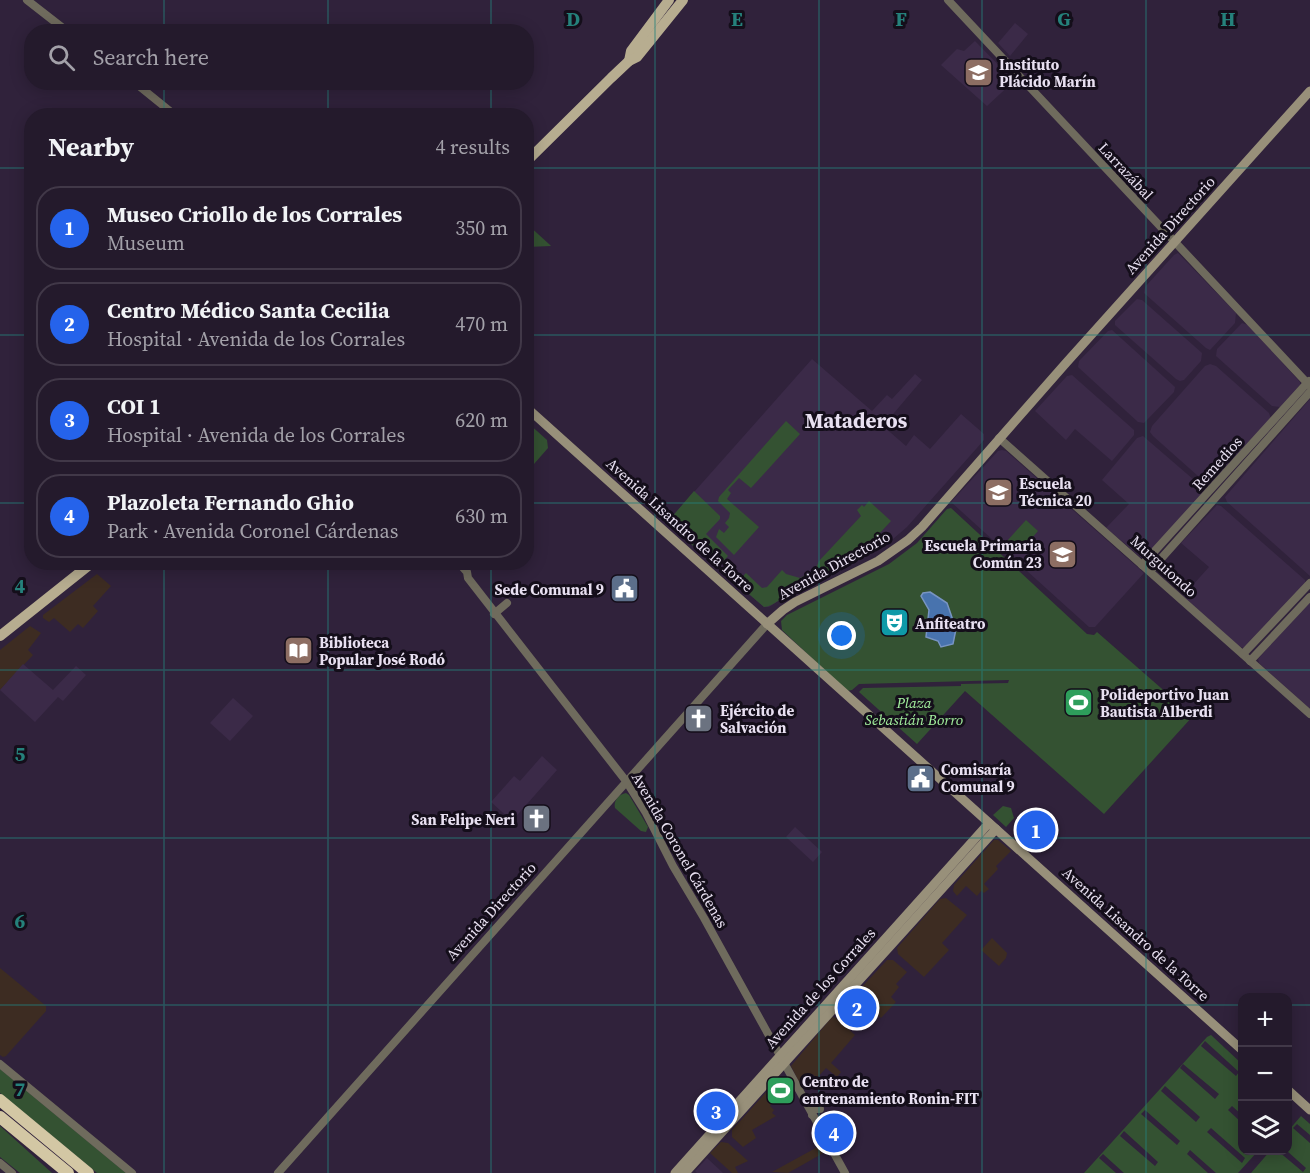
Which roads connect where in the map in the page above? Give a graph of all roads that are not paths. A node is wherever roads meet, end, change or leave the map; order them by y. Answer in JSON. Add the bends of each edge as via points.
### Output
{"nodes":[{"id":1,"x":27,"y":0,"type":"edge"},
{"id":2,"x":669,"y":0,"type":"edge"},
{"id":3,"x":683,"y":0,"type":"edge"},
{"id":4,"x":948,"y":0,"type":"edge"},
{"id":5,"x":58,"y":24,"type":"edge"},
{"id":6,"x":629,"y":61,"type":"junction"},
{"id":7,"x":144,"y":90,"type":"edge"},
{"id":8,"x":1310,"y":91,"type":"edge"},
{"id":9,"x":166,"y":108,"type":"edge"},
{"id":10,"x":534,"y":154,"type":"edge"},
{"id":11,"x":1174,"y":243,"type":"junction"},
{"id":12,"x":1309,"y":383,"type":"edge"},
{"id":13,"x":1310,"y":392,"type":"edge"},
{"id":14,"x":534,"y":414,"type":"edge"},
{"id":15,"x":999,"y":438,"type":"junction"},
{"id":16,"x":1142,"y":565,"type":"junction"},
{"id":17,"x":83,"y":570,"type":"edge"},
{"id":18,"x":465,"y":570,"type":"edge"},
{"id":19,"x":1150,"y":571,"type":"junction"},
{"id":20,"x":1310,"y":583,"type":"edge"},
{"id":21,"x":1310,"y":597,"type":"edge"},
{"id":22,"x":507,"y":603,"type":"dead end"},
{"id":23,"x":494,"y":614,"type":"junction"},
{"id":24,"x":767,"y":624,"type":"junction"},
{"id":25,"x":0,"y":636,"type":"edge"},
{"id":26,"x":1243,"y":654,"type":"junction"},
{"id":27,"x":1250,"y":661,"type":"junction"},
{"id":28,"x":1310,"y":714,"type":"edge"},
{"id":29,"x":626,"y":781,"type":"junction"},
{"id":30,"x":993,"y":826,"type":"junction"},
{"id":31,"x":1239,"y":1047,"type":"edge"},
{"id":32,"x":781,"y":1060,"type":"junction"},
{"id":33,"x":0,"y":1064,"type":"edge"},
{"id":34,"x":1292,"y":1094,"type":"edge"},
{"id":35,"x":0,"y":1100,"type":"edge"},
{"id":36,"x":820,"y":1109,"type":"dead end"},
{"id":37,"x":1310,"y":1110,"type":"edge"},
{"id":38,"x":813,"y":1115,"type":"junction"},
{"id":39,"x":0,"y":1117,"type":"edge"},
{"id":40,"x":0,"y":1163,"type":"edge"},
{"id":41,"x":12,"y":1173,"type":"edge"},
{"id":42,"x":68,"y":1173,"type":"edge"},
{"id":43,"x":88,"y":1173,"type":"edge"},
{"id":44,"x":132,"y":1173,"type":"edge"},
{"id":45,"x":278,"y":1173,"type":"edge"},
{"id":46,"x":675,"y":1173,"type":"edge"},
{"id":47,"x":685,"y":1173,"type":"edge"},
{"id":48,"x":845,"y":1173,"type":"edge"}],
"edges":[{"from":1,"to":5,"type":"street"},
{"from":2,"to":6,"type":"main road","via":[[630,51]]},
{"from":3,"to":6,"type":"main road","via":[[638,57]]},
{"from":4,"to":11,"type":"street","name":"Larrazábal"},
{"from":6,"to":10,"type":"main road"},
{"from":7,"to":9,"type":"street"},
{"from":8,"to":11,"type":"main road","name":"Avenida Directorio"},
{"from":11,"to":12,"type":"street","name":"Larrazábal"},
{"from":11,"to":15,"type":"main road","name":"Avenida Directorio"},
{"from":12,"to":16,"type":"street","name":"Remedios"},
{"from":13,"to":19,"type":"street","name":"Remedios"},
{"from":14,"to":24,"type":"main road","name":"Avenida Lisandro de la Torre"},
{"from":15,"to":16,"type":"street","name":"Murguiondo"},
{"from":15,"to":24,"type":"main road","name":"Avenida Directorio","via":[[908,540],[878,561],[789,606]]},
{"from":16,"to":19,"type":"street","name":"Murguiondo"},
{"from":17,"to":25,"type":"main road"},
{"from":18,"to":23,"type":"street","name":"Avenida Coronel Cárdenas"},
{"from":19,"to":26,"type":"street","name":"Murguiondo"},
{"from":20,"to":26,"type":"street"},
{"from":21,"to":27,"type":"street"},
{"from":22,"to":23,"type":"street"},
{"from":23,"to":29,"type":"street","name":"Avenida Coronel Cárdenas"},
{"from":24,"to":29,"type":"street","name":"Avenida Directorio"},
{"from":24,"to":30,"type":"main road","name":"Avenida Lisandro de la Torre"},
{"from":26,"to":27,"type":"street","name":"Murguiondo"},
{"from":27,"to":28,"type":"street","name":"Murguiondo"},
{"from":29,"to":32,"type":"street","name":"Avenida Coronel Cárdenas"},
{"from":29,"to":45,"type":"street","name":"Avenida Directorio"},
{"from":30,"to":31,"type":"main road","name":"Avenida Lisandro de la Torre"},
{"from":30,"to":32,"type":"main road","name":"Avenida de los Corrales"},
{"from":32,"to":38,"type":"street","name":"Avenida Coronel Cárdenas"},
{"from":32,"to":46,"type":"main road","name":"Avenida de los Corrales"},
{"from":32,"to":47,"type":"main road","name":"Avenida de los Corrales"},
{"from":33,"to":44,"type":"street"},
{"from":34,"to":37,"type":"main road"},
{"from":35,"to":43,"type":"highway"},
{"from":36,"to":38,"type":"street","via":[[813,1109]]},
{"from":38,"to":48,"type":"street","name":"Avenida Coronel Cárdenas"},
{"from":39,"to":42,"type":"highway"},
{"from":40,"to":41,"type":"street"}]}
